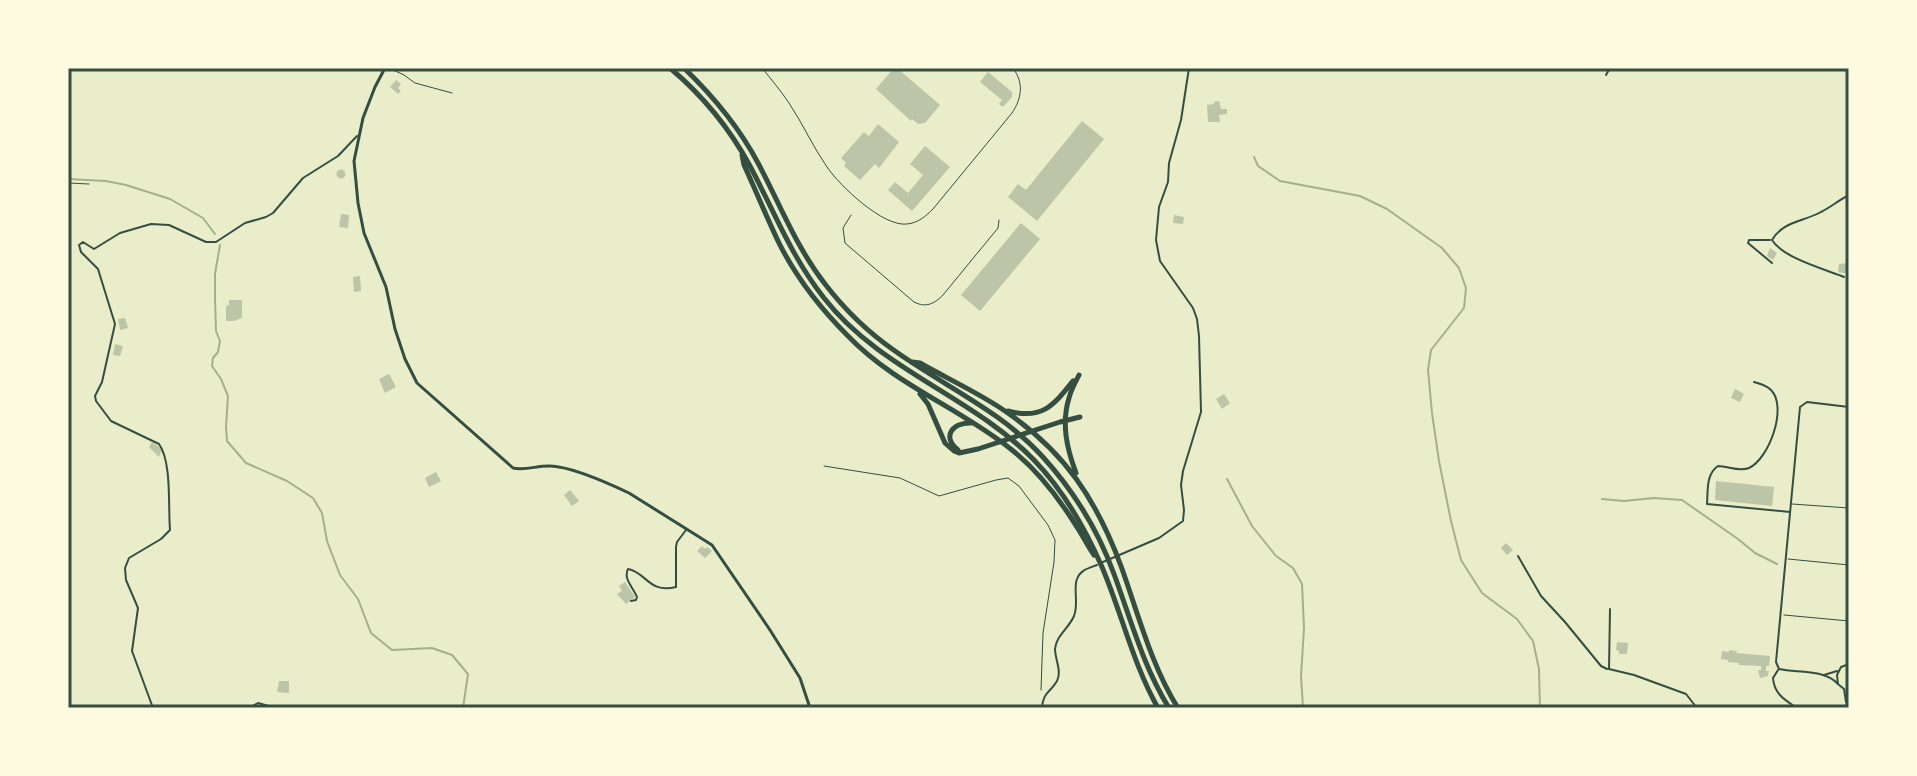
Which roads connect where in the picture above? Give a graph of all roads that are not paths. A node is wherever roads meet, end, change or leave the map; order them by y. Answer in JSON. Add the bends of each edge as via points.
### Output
{"nodes":[{"id":1,"x":387,"y":68,"type":"edge"},
{"id":2,"x":670,"y":68,"type":"edge"},
{"id":3,"x":684,"y":68,"type":"edge"},
{"id":4,"x":762,"y":68,"type":"edge"},
{"id":5,"x":1013,"y":68,"type":"edge"},
{"id":6,"x":1189,"y":68,"type":"edge"},
{"id":7,"x":1610,"y":68,"type":"edge"},
{"id":8,"x":1606,"y":75,"type":"dead end"},
{"id":9,"x":359,"y":133,"type":"junction"},
{"id":10,"x":741,"y":150,"type":"junction"},
{"id":11,"x":1849,"y":195,"type":"edge"},
{"id":12,"x":851,"y":215,"type":"dead end"},
{"id":13,"x":999,"y":220,"type":"dead end"},
{"id":14,"x":1772,"y":240,"type":"junction"},
{"id":15,"x":1772,"y":263,"type":"dead end"},
{"id":16,"x":1844,"y":277,"type":"dead end"},
{"id":17,"x":911,"y":362,"type":"junction"},
{"id":18,"x":1754,"y":382,"type":"dead end"},
{"id":19,"x":913,"y":388,"type":"junction"},
{"id":20,"x":1849,"y":407,"type":"edge"},
{"id":21,"x":1003,"y":409,"type":"junction"},
{"id":22,"x":1077,"y":418,"type":"dead end"},
{"id":23,"x":974,"y":423,"type":"junction"},
{"id":24,"x":963,"y":452,"type":"junction"},
{"id":25,"x":1077,"y":478,"type":"junction"},
{"id":26,"x":1791,"y":504,"type":"junction"},
{"id":27,"x":1849,"y":508,"type":"edge"},
{"id":28,"x":1790,"y":512,"type":"junction"},
{"id":29,"x":687,"y":529,"type":"junction"},
{"id":30,"x":1518,"y":556,"type":"dead end"},
{"id":31,"x":1098,"y":558,"type":"junction"},
{"id":32,"x":1786,"y":559,"type":"junction"},
{"id":33,"x":1849,"y":565,"type":"edge"},
{"id":34,"x":631,"y":601,"type":"dead end"},
{"id":35,"x":1610,"y":609,"type":"dead end"},
{"id":36,"x":1780,"y":615,"type":"junction"},
{"id":37,"x":1849,"y":621,"type":"edge"},
{"id":38,"x":1849,"y":658,"type":"edge"},
{"id":39,"x":1848,"y":664,"type":"edge"},
{"id":40,"x":1609,"y":669,"type":"junction"},
{"id":41,"x":1779,"y":669,"type":"junction"},
{"id":42,"x":1838,"y":671,"type":"junction"},
{"id":43,"x":1824,"y":675,"type":"junction"},
{"id":44,"x":1838,"y":684,"type":"junction"},
{"id":45,"x":1844,"y":689,"type":"junction"},
{"id":46,"x":1849,"y":690,"type":"edge"},
{"id":47,"x":1849,"y":696,"type":"edge"},
{"id":48,"x":1846,"y":702,"type":"junction"},
{"id":49,"x":153,"y":708,"type":"edge"},
{"id":50,"x":249,"y":708,"type":"edge"},
{"id":51,"x":276,"y":708,"type":"edge"},
{"id":52,"x":810,"y":708,"type":"edge"},
{"id":53,"x":1042,"y":708,"type":"edge"},
{"id":54,"x":1158,"y":708,"type":"edge"},
{"id":55,"x":1169,"y":708,"type":"edge"},
{"id":56,"x":1178,"y":708,"type":"edge"},
{"id":57,"x":1697,"y":708,"type":"edge"},
{"id":58,"x":1797,"y":708,"type":"edge"},
{"id":59,"x":1846,"y":708,"type":"edge"}],
"edges":[{"from":1,"to":9,"type":"street"},
{"from":2,"to":10,"type":"highway","via":[[697,92]]},
{"from":3,"to":17,"type":"highway","via":[[743,137],[823,282],[864,326]]},
{"from":4,"to":5,"type":"lane","via":[[835,177],[898,224],[917,221],[933,209],[1012,113],[1021,89]]},
{"from":6,"to":53,"type":"street","via":[[1156,240],[1160,261],[1197,319],[1200,419],[1183,471],[1183,521],[1080,573],[1074,617],[1055,648],[1057,680]]},
{"from":7,"to":8,"type":"street"},
{"from":9,"to":29,"type":"street","via":[[354,161],[363,230],[386,287],[405,359],[423,390],[513,468],[567,469],[629,493]]},
{"from":9,"to":49,"type":"street","via":[[338,156],[303,178],[273,213],[210,244],[178,228],[151,224],[120,233],[94,249],[79,245],[98,269],[115,324],[96,401],[111,421],[159,444],[168,479],[170,530],[129,558],[125,568],[138,608],[132,651]]},
{"from":10,"to":19,"type":"highway","via":[[779,243],[801,279],[849,338]]},
{"from":10,"to":31,"type":"highway","via":[[793,253],[826,300],[881,353],[1026,452],[1070,505]]},
{"from":11,"to":14,"type":"street","via":[[1784,226]]},
{"from":12,"to":13,"type":"lane","via":[[843,228],[845,243],[921,305],[943,295]]},
{"from":14,"to":15,"type":"street","via":[[1748,243]]},
{"from":14,"to":16,"type":"street","via":[[1794,257]]},
{"from":17,"to":21,"type":"highway"},
{"from":17,"to":55,"type":"highway","via":[[1007,424],[1067,485],[1098,536],[1142,656]]},
{"from":18,"to":28,"type":"street","via":[[1770,388],[1778,402],[1773,435],[1752,467],[1712,470],[1707,504]]},
{"from":19,"to":23,"type":"highway"},
{"from":19,"to":24,"type":"highway","via":[[928,404],[945,443]]},
{"from":20,"to":26,"type":"street","via":[[1807,402],[1800,407]]},
{"from":21,"to":25,"type":"highway","via":[[1042,439]]},
{"from":21,"to":25,"type":"highway","via":[[1039,412],[1053,405],[1079,375],[1066,417],[1067,448]]},
{"from":22,"to":24,"type":"highway"},
{"from":23,"to":24,"type":"highway","via":[[958,424],[950,436],[952,445]]},
{"from":23,"to":31,"type":"highway","via":[[1040,476]]},
{"from":25,"to":56,"type":"highway","via":[[1109,536],[1156,665]]},
{"from":26,"to":27,"type":"lane"},
{"from":26,"to":28,"type":"street"},
{"from":28,"to":32,"type":"street"},
{"from":29,"to":34,"type":"street","via":[[676,547],[676,587],[650,584],[628,569],[626,578],[637,597]]},
{"from":29,"to":52,"type":"street","via":[[712,545],[741,587],[800,678]]},
{"from":30,"to":40,"type":"street","via":[[1541,596]]},
{"from":31,"to":54,"type":"highway"},
{"from":32,"to":33,"type":"lane"},
{"from":32,"to":36,"type":"street"},
{"from":35,"to":40,"type":"street"},
{"from":36,"to":37,"type":"lane"},
{"from":36,"to":41,"type":"street"},
{"from":38,"to":39,"type":"street"},
{"from":39,"to":42,"type":"street"},
{"from":40,"to":57,"type":"street","via":[[1686,694]]},
{"from":41,"to":43,"type":"street"},
{"from":41,"to":58,"type":"street","via":[[1773,685]]},
{"from":42,"to":43,"type":"street"},
{"from":42,"to":44,"type":"street"},
{"from":43,"to":44,"type":"street"},
{"from":44,"to":45,"type":"street"},
{"from":45,"to":46,"type":"street"},
{"from":45,"to":48,"type":"street"},
{"from":47,"to":48,"type":"street"},
{"from":48,"to":59,"type":"street"},
{"from":50,"to":51,"type":"street","via":[[258,703]]}]}
